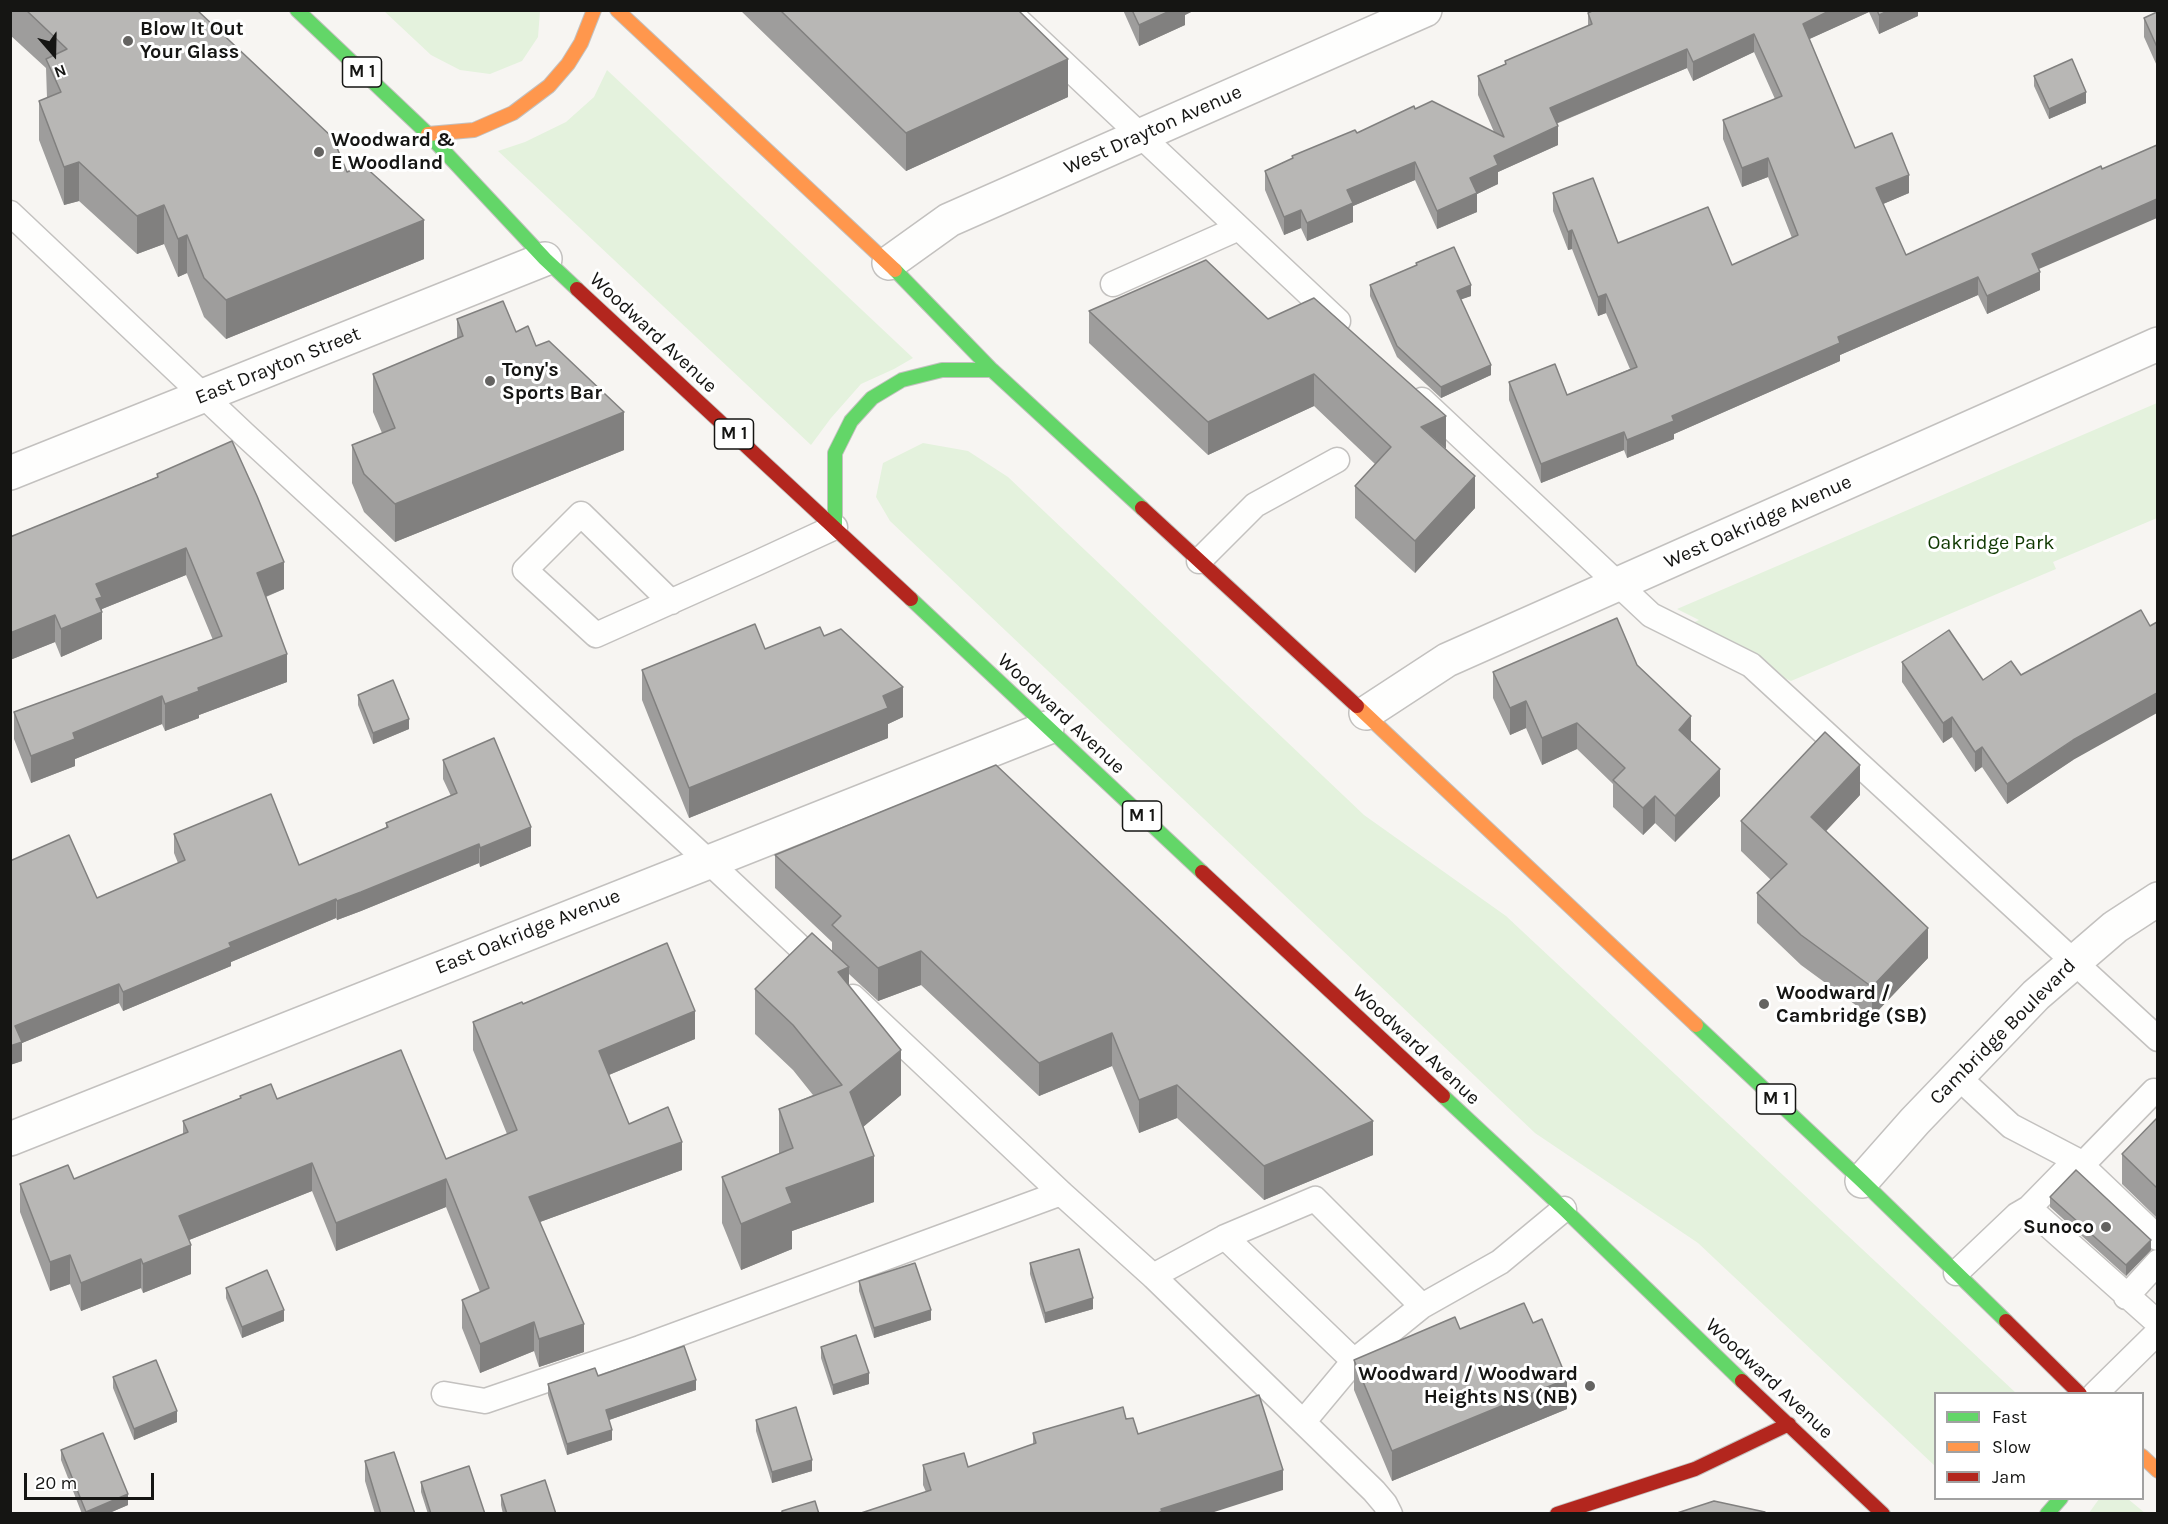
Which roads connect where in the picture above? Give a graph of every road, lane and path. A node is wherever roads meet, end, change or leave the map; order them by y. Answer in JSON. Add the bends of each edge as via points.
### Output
{"nodes":[{"id":1,"x":297,"y":10,"type":"edge"},
{"id":2,"x":594,"y":10,"type":"edge"},
{"id":3,"x":617,"y":10,"type":"edge"},
{"id":4,"x":1007,"y":10,"type":"edge"},
{"id":5,"x":1425,"y":10,"type":"edge"},
{"id":6,"x":428,"y":134,"type":"junction"},
{"id":7,"x":1141,"y":136,"type":"junction"},
{"id":8,"x":10,"y":213,"type":"edge"},
{"id":9,"x":1239,"y":228,"type":"junction"},
{"id":10,"x":545,"y":259,"type":"junction"},
{"id":11,"x":889,"y":263,"type":"junction"},
{"id":12,"x":1113,"y":284,"type":"dead end"},
{"id":13,"x":1352,"y":334,"type":"edge"},
{"id":14,"x":2157,"y":344,"type":"edge"},
{"id":15,"x":992,"y":370,"type":"junction"},
{"id":16,"x":1404,"y":383,"type":"edge"},
{"id":17,"x":203,"y":396,"type":"junction"},
{"id":18,"x":1337,"y":460,"type":"dead end"},
{"id":19,"x":10,"y":473,"type":"edge"},
{"id":20,"x":836,"y":527,"type":"junction"},
{"id":21,"x":1199,"y":561,"type":"junction"},
{"id":22,"x":1617,"y":585,"type":"junction"},
{"id":23,"x":671,"y":602,"type":"junction"},
{"id":24,"x":1366,"y":713,"type":"junction"},
{"id":25,"x":1047,"y":728,"type":"junction"},
{"id":26,"x":708,"y":861,"type":"junction"},
{"id":27,"x":2157,"y":899,"type":"edge"},
{"id":28,"x":2073,"y":962,"type":"junction"},
{"id":29,"x":2157,"y":1040,"type":"edge"},
{"id":30,"x":1957,"y":1076,"type":"junction"},
{"id":31,"x":2154,"y":1091,"type":"dead end"},
{"id":32,"x":10,"y":1139,"type":"edge"},
{"id":33,"x":2079,"y":1163,"type":"junction"},
{"id":34,"x":1862,"y":1181,"type":"junction"},
{"id":35,"x":1061,"y":1193,"type":"junction"},
{"id":36,"x":2029,"y":1208,"type":"junction"},
{"id":37,"x":1564,"y":1209,"type":"junction"},
{"id":38,"x":1224,"y":1237,"type":"junction"},
{"id":39,"x":2157,"y":1238,"type":"edge"},
{"id":40,"x":2157,"y":1262,"type":"edge"},
{"id":41,"x":1956,"y":1273,"type":"junction"},
{"id":42,"x":1153,"y":1276,"type":"junction"},
{"id":43,"x":2126,"y":1297,"type":"junction"},
{"id":44,"x":1422,"y":1306,"type":"junction"},
{"id":45,"x":2157,"y":1323,"type":"edge"},
{"id":46,"x":2157,"y":1332,"type":"edge"},
{"id":47,"x":1354,"y":1361,"type":"junction"},
{"id":48,"x":2078,"y":1392,"type":"edge"},
{"id":49,"x":2097,"y":1392,"type":"edge"},
{"id":50,"x":444,"y":1394,"type":"dead end"},
{"id":51,"x":1304,"y":1421,"type":"junction"},
{"id":52,"x":1789,"y":1424,"type":"junction"},
{"id":53,"x":2144,"y":1458,"type":"edge"},
{"id":54,"x":2157,"y":1471,"type":"edge"},
{"id":55,"x":2059,"y":1500,"type":"edge"},
{"id":56,"x":1390,"y":1514,"type":"edge"},
{"id":57,"x":1557,"y":1514,"type":"edge"},
{"id":58,"x":1883,"y":1514,"type":"edge"},
{"id":59,"x":2047,"y":1514,"type":"edge"}],
"edges":[{"from":1,"to":6,"type":"main road","name":"Woodward Avenue","number":"M 1"},
{"from":2,"to":6,"type":"main road","via":[[568,64],[549,86],[513,113],[474,130]]},
{"from":3,"to":11,"type":"main road","number":"M 1"},
{"from":4,"to":7,"type":"lane"},
{"from":5,"to":7,"type":"street","name":"West Drayton Avenue"},
{"from":6,"to":10,"type":"main road","name":"Woodward Avenue","number":"M 1"},
{"from":7,"to":9,"type":"lane"},
{"from":7,"to":11,"type":"street","name":"West Drayton Avenue","via":[[949,220]]},
{"from":8,"to":17,"type":"lane"},
{"from":9,"to":12,"type":"lane"},
{"from":9,"to":13,"type":"lane"},
{"from":10,"to":17,"type":"street","name":"East Drayton Street"},
{"from":10,"to":20,"type":"main road","name":"Woodward Avenue","number":"M 1"},
{"from":11,"to":15,"type":"main road","number":"M 1"},
{"from":14,"to":22,"type":"street","name":"West Oakridge Avenue"},
{"from":15,"to":20,"type":"main road","via":[[942,370],[902,380],[872,398],[851,421],[835,453]]},
{"from":15,"to":21,"type":"main road","number":"M 1"},
{"from":16,"to":22,"type":"lane"},
{"from":17,"to":19,"type":"street","name":"East Drayton Street"},
{"from":17,"to":26,"type":"lane"},
{"from":18,"to":21,"type":"lane","via":[[1255,505]]},
{"from":20,"to":23,"type":"lane"},
{"from":20,"to":25,"type":"main road","name":"Woodward Avenue","number":"M 1"},
{"from":21,"to":24,"type":"main road","number":"M 1"},
{"from":22,"to":24,"type":"street","name":"West Oakridge Avenue","via":[[1447,660]]},
{"from":22,"to":28,"type":"lane","via":[[1651,615],[1751,665]]},
{"from":23,"to":23,"type":"lane","via":[[596,635],[525,570],[581,514]]},
{"from":24,"to":34,"type":"main road","number":"M 1"},
{"from":25,"to":26,"type":"street","name":"East Oakridge Avenue"},
{"from":25,"to":37,"type":"main road","name":"Woodward Avenue","number":"M 1"},
{"from":26,"to":32,"type":"street","name":"East Oakridge Avenue"},
{"from":26,"to":35,"type":"lane"},
{"from":27,"to":28,"type":"street","name":"Cambridge Boulevard"},
{"from":28,"to":29,"type":"lane"},
{"from":28,"to":30,"type":"street","name":"Cambridge Boulevard"},
{"from":30,"to":33,"type":"lane","via":[[2011,1126]]},
{"from":30,"to":34,"type":"street","name":"Cambridge Boulevard"},
{"from":31,"to":33,"type":"lane"},
{"from":33,"to":36,"type":"lane"},
{"from":33,"to":39,"type":"lane"},
{"from":34,"to":41,"type":"main road","number":"M 1"},
{"from":35,"to":42,"type":"lane"},
{"from":35,"to":50,"type":"lane","via":[[485,1401]]},
{"from":36,"to":41,"type":"lane"},
{"from":36,"to":43,"type":"lane"},
{"from":37,"to":44,"type":"lane","via":[[1500,1262]]},
{"from":37,"to":52,"type":"main road","name":"Woodward Avenue","number":"M 1"},
{"from":38,"to":42,"type":"lane"},
{"from":38,"to":44,"type":"lane","via":[[1315,1199]]},
{"from":38,"to":47,"type":"lane"},
{"from":40,"to":43,"type":"lane"},
{"from":41,"to":48,"type":"main road","number":"M 1"},
{"from":42,"to":51,"type":"lane"},
{"from":43,"to":45,"type":"lane"},
{"from":44,"to":47,"type":"lane"},
{"from":46,"to":49,"type":"lane"},
{"from":47,"to":51,"type":"lane"},
{"from":51,"to":56,"type":"lane","via":[[1374,1491]]},
{"from":52,"to":57,"type":"main road","via":[[1695,1469]]},
{"from":52,"to":58,"type":"main road","name":"Woodward Avenue","number":"M 1"},
{"from":53,"to":54,"type":"main road"},
{"from":55,"to":59,"type":"main road"}]}
